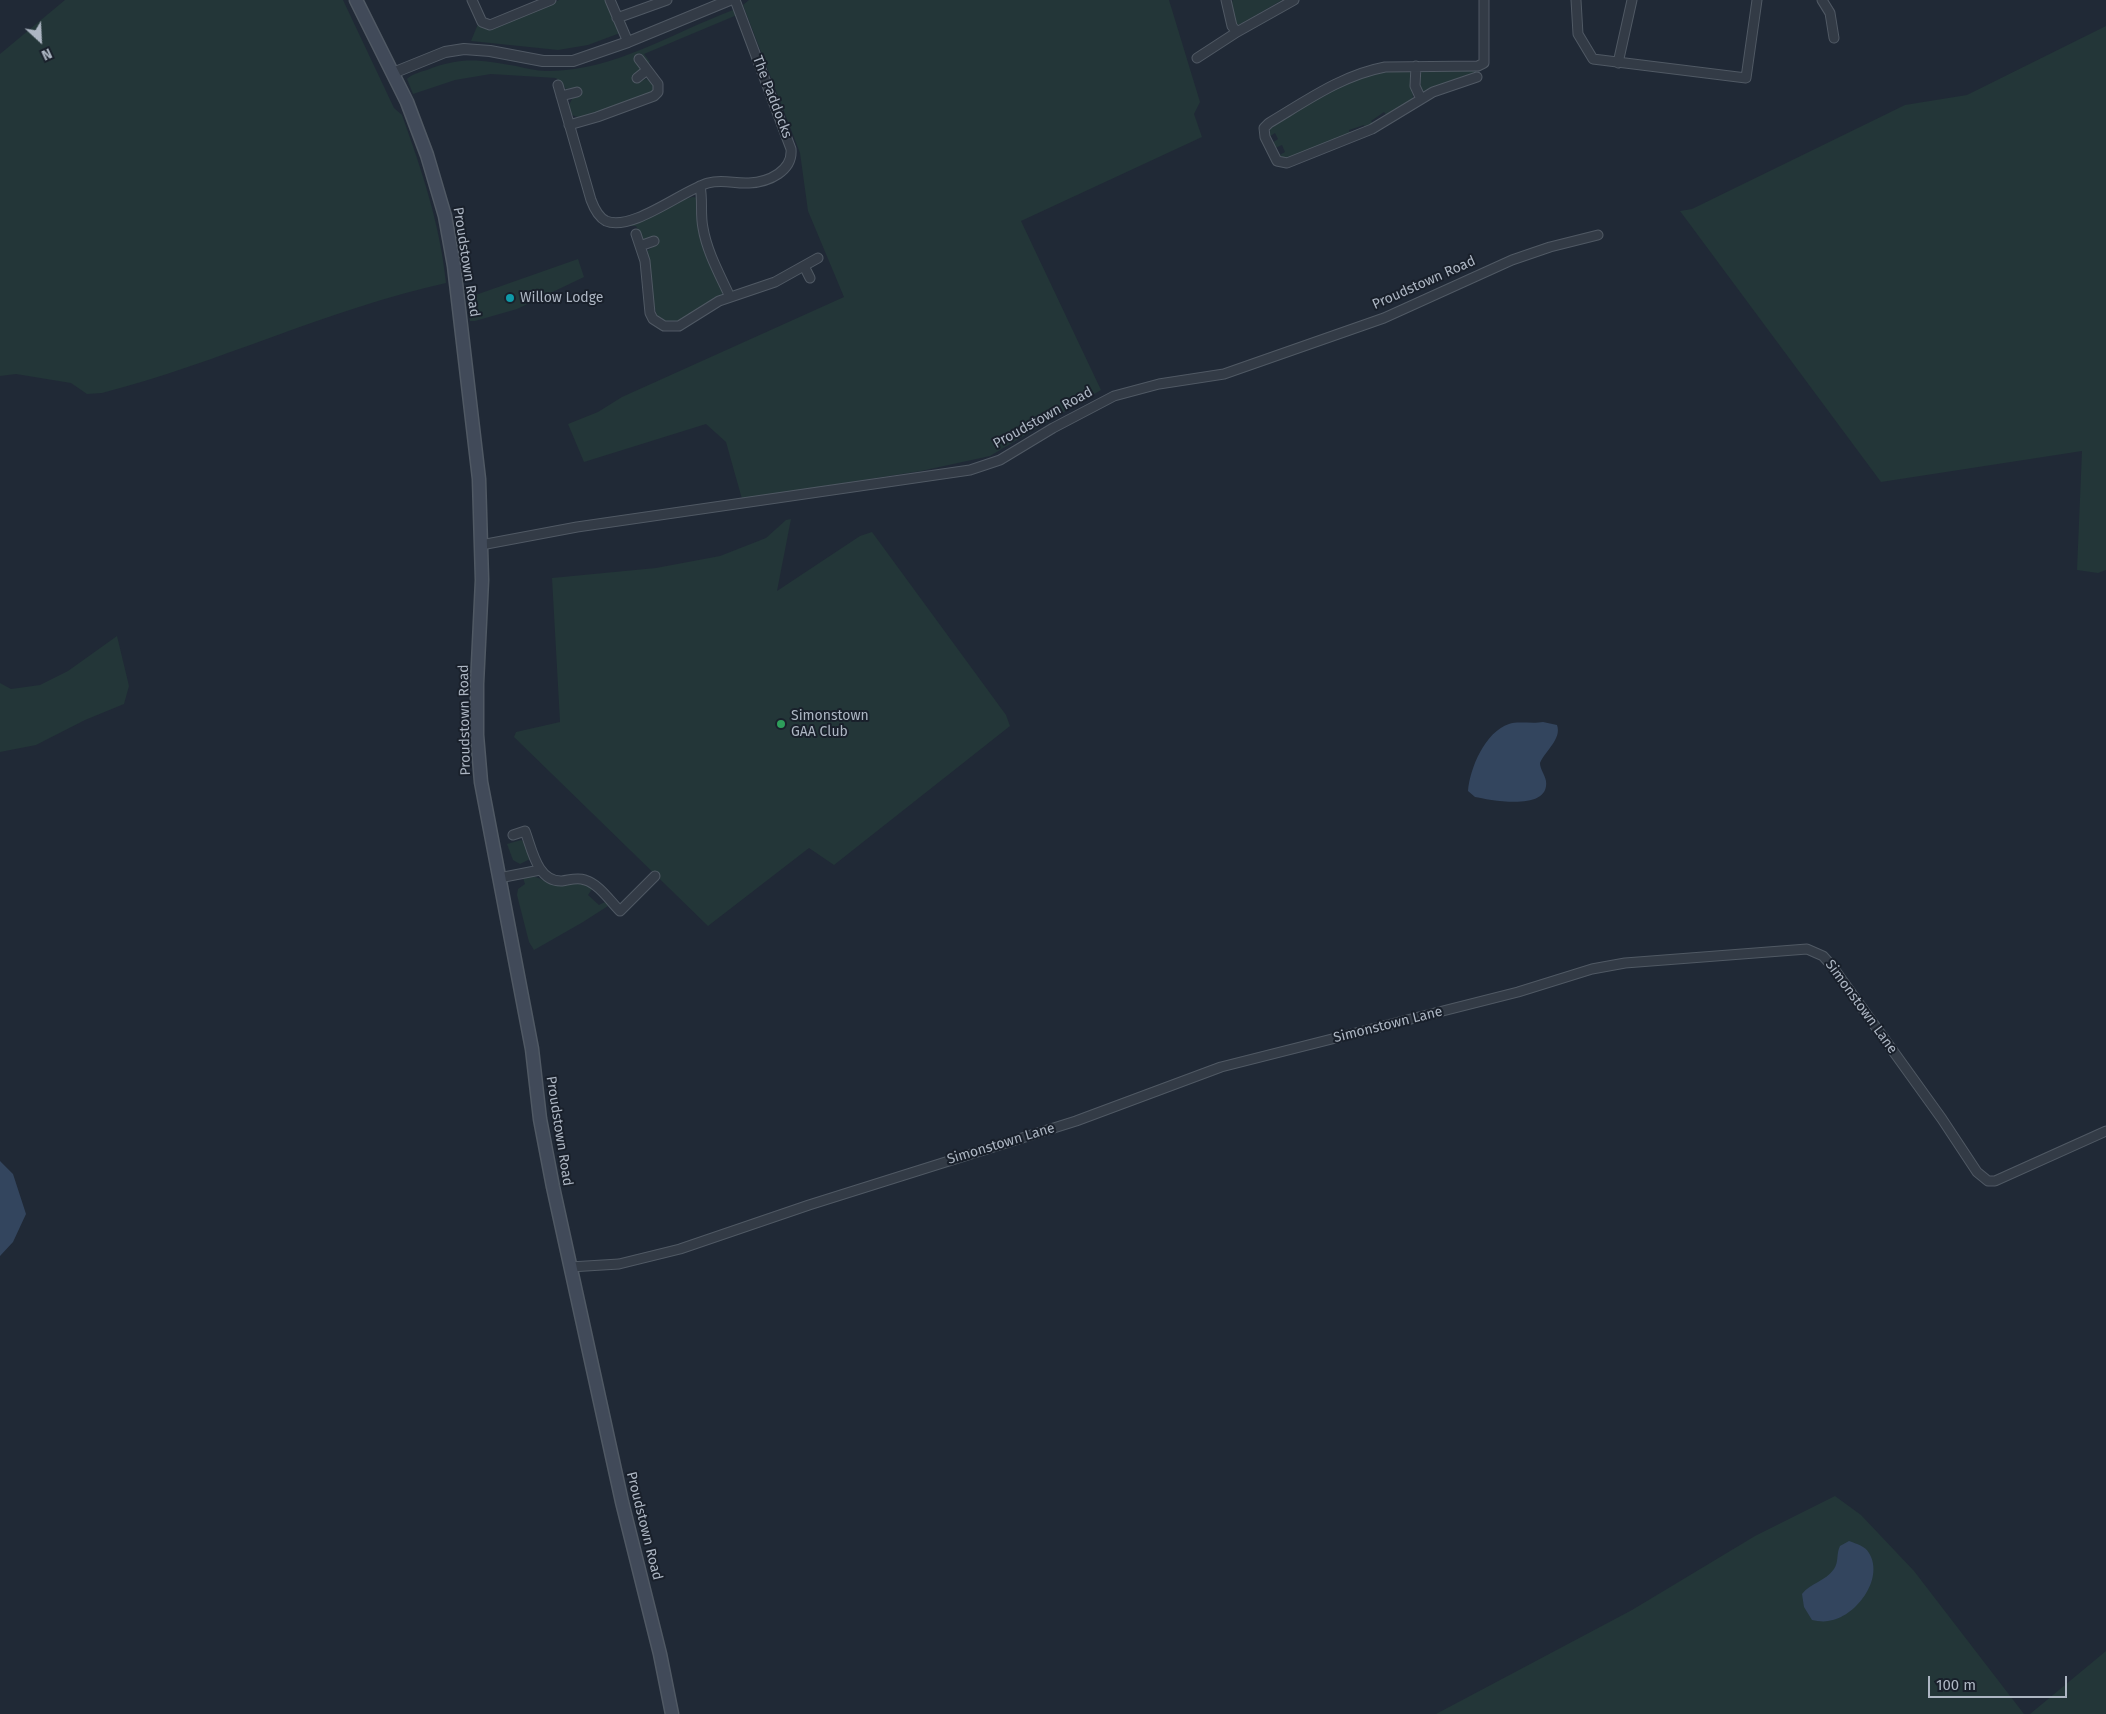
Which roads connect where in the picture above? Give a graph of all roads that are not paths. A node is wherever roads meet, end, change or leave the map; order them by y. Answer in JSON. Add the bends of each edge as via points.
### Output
{"nodes":[{"id":1,"x":356,"y":0,"type":"edge"},
{"id":2,"x":472,"y":0,"type":"edge"},
{"id":3,"x":551,"y":0,"type":"edge"},
{"id":4,"x":610,"y":0,"type":"edge"},
{"id":5,"x":667,"y":0,"type":"edge"},
{"id":6,"x":730,"y":0,"type":"edge"},
{"id":7,"x":735,"y":0,"type":"edge"},
{"id":8,"x":1226,"y":0,"type":"edge"},
{"id":9,"x":1294,"y":0,"type":"edge"},
{"id":10,"x":1484,"y":0,"type":"edge"},
{"id":11,"x":1576,"y":0,"type":"edge"},
{"id":12,"x":1632,"y":0,"type":"edge"},
{"id":13,"x":1757,"y":0,"type":"edge"},
{"id":14,"x":1822,"y":0,"type":"edge"},
{"id":15,"x":617,"y":18,"type":"junction"},
{"id":16,"x":1236,"y":32,"type":"junction"},
{"id":17,"x":1834,"y":38,"type":"dead end"},
{"id":18,"x":628,"y":42,"type":"junction"},
{"id":19,"x":1196,"y":58,"type":"dead end"},
{"id":20,"x":639,"y":59,"type":"dead end"},
{"id":21,"x":1618,"y":63,"type":"junction"},
{"id":22,"x":1416,"y":66,"type":"junction"},
{"id":23,"x":647,"y":70,"type":"junction"},
{"id":24,"x":393,"y":73,"type":"junction"},
{"id":25,"x":1477,"y":77,"type":"dead end"},
{"id":26,"x":637,"y":78,"type":"dead end"},
{"id":27,"x":558,"y":85,"type":"dead end"},
{"id":28,"x":577,"y":92,"type":"dead end"},
{"id":29,"x":561,"y":96,"type":"junction"},
{"id":30,"x":1421,"y":99,"type":"junction"},
{"id":31,"x":570,"y":125,"type":"junction"},
{"id":32,"x":700,"y":186,"type":"junction"},
{"id":33,"x":636,"y":234,"type":"dead end"},
{"id":34,"x":1598,"y":235,"type":"dead end"},
{"id":35,"x":654,"y":241,"type":"dead end"},
{"id":36,"x":640,"y":246,"type":"junction"},
{"id":37,"x":818,"y":258,"type":"dead end"},
{"id":38,"x":804,"y":266,"type":"junction"},
{"id":39,"x":810,"y":278,"type":"dead end"},
{"id":40,"x":730,"y":297,"type":"junction"},
{"id":41,"x":481,"y":545,"type":"junction"},
{"id":42,"x":513,"y":835,"type":"dead end"},
{"id":43,"x":540,"y":870,"type":"junction"},
{"id":44,"x":655,"y":876,"type":"dead end"},
{"id":45,"x":499,"y":878,"type":"junction"},
{"id":46,"x":2106,"y":1131,"type":"edge"},
{"id":47,"x":570,"y":1267,"type":"junction"},
{"id":48,"x":672,"y":1714,"type":"edge"}],
"edges":[{"from":1,"to":24,"type":"main road","name":"Proudstown Road"},
{"from":2,"to":3,"type":"street","via":[[482,22],[490,25]]},
{"from":4,"to":15,"type":"street"},
{"from":5,"to":15,"type":"street"},
{"from":6,"to":18,"type":"street"},
{"from":7,"to":32,"type":"street","name":"The Paddocks","via":[[792,157],[783,171],[767,179],[747,183],[720,181]]},
{"from":8,"to":16,"type":"street"},
{"from":9,"to":16,"type":"street"},
{"from":10,"to":22,"type":"street","via":[[1484,63],[1478,66]]},
{"from":11,"to":21,"type":"street","via":[[1578,34],[1593,59]]},
{"from":12,"to":21,"type":"street"},
{"from":13,"to":21,"type":"street","via":[[1746,78]]},
{"from":14,"to":17,"type":"street","via":[[1830,13]]},
{"from":15,"to":18,"type":"street"},
{"from":16,"to":19,"type":"street"},
{"from":18,"to":24,"type":"street","via":[[579,60],[558,62],[464,49],[445,52]]},
{"from":20,"to":23,"type":"street"},
{"from":22,"to":30,"type":"street","via":[[1416,86]]},
{"from":22,"to":30,"type":"street","via":[[1374,69],[1338,82],[1269,123],[1264,132],[1277,161],[1287,163],[1372,129]]},
{"from":23,"to":26,"type":"street"},
{"from":23,"to":31,"type":"street","via":[[660,88],[654,96]]},
{"from":24,"to":41,"type":"main road","name":"Proudstown Road","via":[[427,155],[454,266],[479,479]]},
{"from":25,"to":30,"type":"street"},
{"from":27,"to":29,"type":"street","name":"The Paddocks"},
{"from":28,"to":29,"type":"street"},
{"from":29,"to":31,"type":"street","name":"The Paddocks"},
{"from":31,"to":32,"type":"street","name":"The Paddocks","via":[[591,200],[600,217],[607,221],[615,223],[639,217]]},
{"from":32,"to":40,"type":"street","via":[[705,239]]},
{"from":33,"to":36,"type":"street"},
{"from":34,"to":41,"type":"street","name":"Proudstown Road","via":[[1512,260],[1384,318],[1224,374],[1159,384],[1114,396],[1000,460],[970,470],[577,527]]},
{"from":35,"to":36,"type":"street"},
{"from":36,"to":40,"type":"street","via":[[648,274],[650,313],[657,323],[679,326]]},
{"from":37,"to":38,"type":"street"},
{"from":38,"to":39,"type":"street"},
{"from":38,"to":40,"type":"street","via":[[760,288]]},
{"from":41,"to":45,"type":"main road","name":"Proudstown Road","via":[[477,735],[481,782]]},
{"from":42,"to":43,"type":"street","via":[[525,831]]},
{"from":43,"to":44,"type":"street","via":[[552,879],[578,878],[591,882],[620,911]]},
{"from":43,"to":45,"type":"street"},
{"from":45,"to":47,"type":"main road","name":"Proudstown Road","via":[[532,1049],[540,1120]]},
{"from":46,"to":47,"type":"street","name":"Simonstown Lane","via":[[2000,1179],[1988,1181],[1977,1172],[1832,966],[1815,951],[1791,949],[1625,963],[1222,1067],[1076,1121],[680,1249],[619,1264]]},
{"from":47,"to":48,"type":"main road","name":"Proudstown Road"}]}
